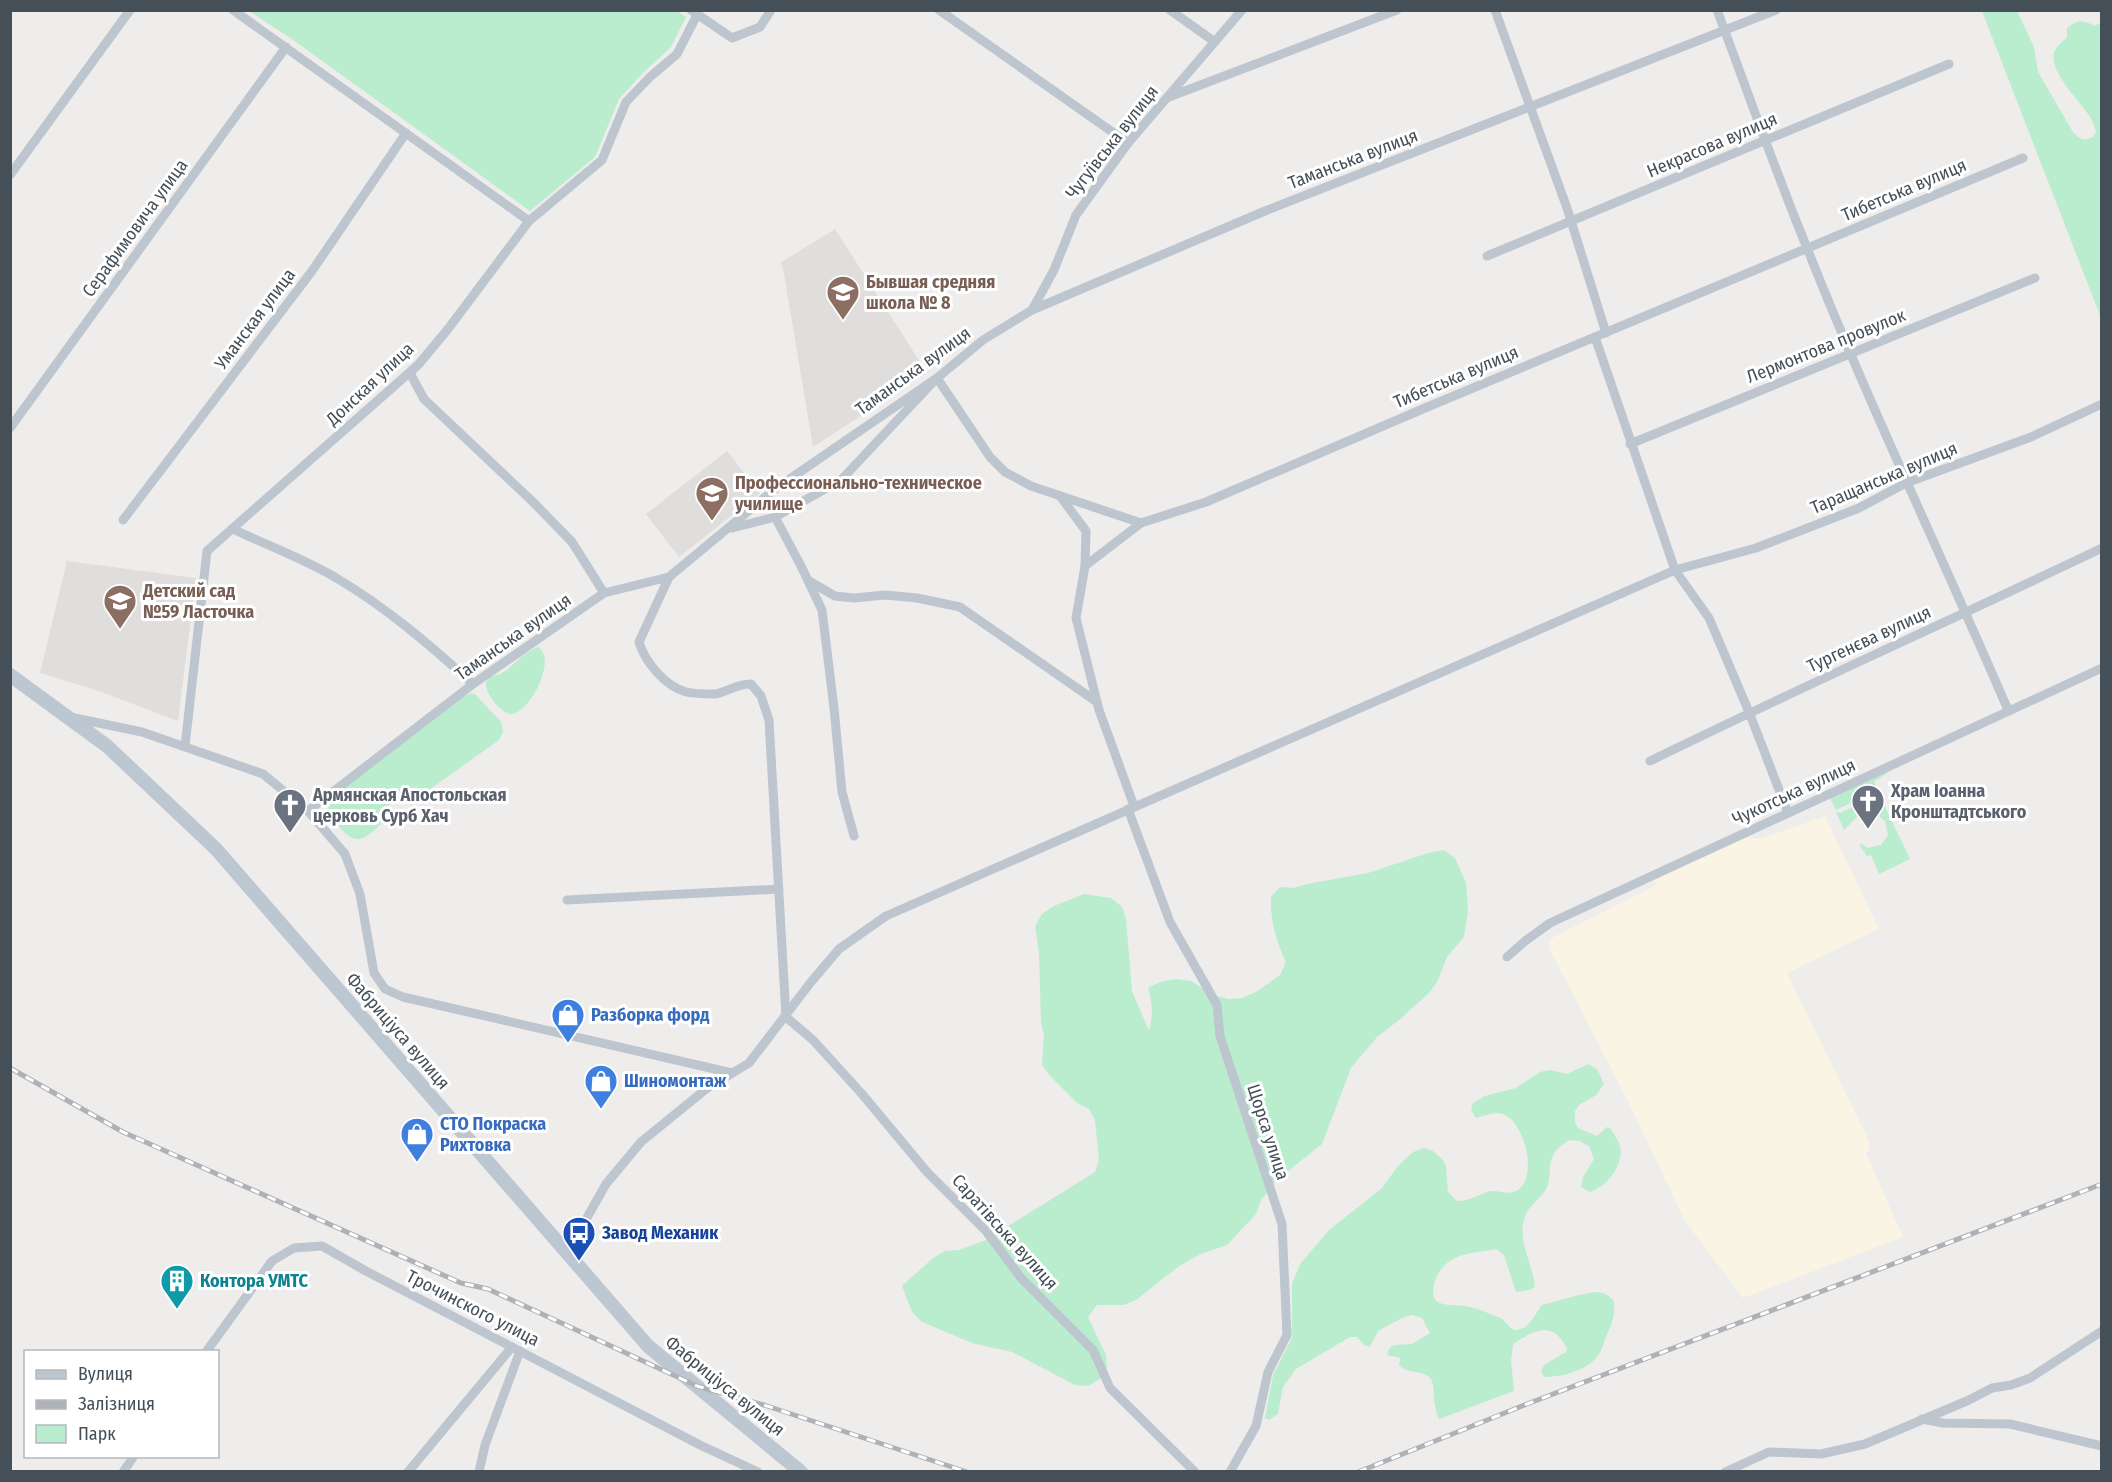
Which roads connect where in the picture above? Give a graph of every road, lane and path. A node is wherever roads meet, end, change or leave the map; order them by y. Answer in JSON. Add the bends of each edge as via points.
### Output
{"nodes":[{"id":1,"x":130,"y":10,"type":"edge"},
{"id":2,"x":233,"y":10,"type":"edge"},
{"id":3,"x":771,"y":10,"type":"edge"},
{"id":4,"x":939,"y":10,"type":"edge"},
{"id":5,"x":1170,"y":10,"type":"edge"},
{"id":6,"x":1242,"y":10,"type":"edge"},
{"id":7,"x":1397,"y":10,"type":"edge"},
{"id":8,"x":1495,"y":10,"type":"edge"},
{"id":9,"x":1717,"y":10,"type":"edge"},
{"id":10,"x":1776,"y":10,"type":"edge"},
{"id":11,"x":694,"y":13,"type":"edge"},
{"id":12,"x":1725,"y":32,"type":"junction"},
{"id":13,"x":1215,"y":42,"type":"junction"},
{"id":14,"x":286,"y":47,"type":"junction"},
{"id":15,"x":1949,"y":64,"type":"dead end"},
{"id":16,"x":1167,"y":97,"type":"junction"},
{"id":17,"x":1532,"y":107,"type":"junction"},
{"id":18,"x":406,"y":133,"type":"junction"},
{"id":19,"x":1766,"y":140,"type":"junction"},
{"id":20,"x":1128,"y":143,"type":"junction"},
{"id":21,"x":2023,"y":159,"type":"dead end"},
{"id":22,"x":10,"y":175,"type":"edge"},
{"id":23,"x":529,"y":221,"type":"junction"},
{"id":24,"x":1571,"y":221,"type":"junction"},
{"id":25,"x":1807,"y":249,"type":"junction"},
{"id":26,"x":1487,"y":256,"type":"dead end"},
{"id":27,"x":2035,"y":278,"type":"dead end"},
{"id":28,"x":1032,"y":310,"type":"junction"},
{"id":29,"x":1606,"y":333,"type":"junction"},
{"id":30,"x":1595,"y":337,"type":"junction"},
{"id":31,"x":1851,"y":353,"type":"junction"},
{"id":32,"x":410,"y":373,"type":"junction"},
{"id":33,"x":937,"y":378,"type":"junction"},
{"id":34,"x":2102,"y":404,"type":"edge"},
{"id":35,"x":10,"y":428,"type":"edge"},
{"id":36,"x":1630,"y":444,"type":"junction"},
{"id":37,"x":1906,"y":483,"type":"junction"},
{"id":38,"x":1060,"y":496,"type":"junction"},
{"id":39,"x":775,"y":517,"type":"junction"},
{"id":40,"x":123,"y":520,"type":"dead end"},
{"id":41,"x":1141,"y":523,"type":"junction"},
{"id":42,"x":233,"y":529,"type":"junction"},
{"id":43,"x":727,"y":529,"type":"junction"},
{"id":44,"x":2102,"y":548,"type":"edge"},
{"id":45,"x":1085,"y":566,"type":"junction"},
{"id":46,"x":1675,"y":570,"type":"junction"},
{"id":47,"x":669,"y":577,"type":"junction"},
{"id":48,"x":808,"y":581,"type":"junction"},
{"id":49,"x":604,"y":593,"type":"junction"},
{"id":50,"x":1966,"y":613,"type":"junction"},
{"id":51,"x":2102,"y":668,"type":"edge"},
{"id":52,"x":10,"y":675,"type":"edge"},
{"id":53,"x":473,"y":684,"type":"junction"},
{"id":54,"x":1097,"y":702,"type":"junction"},
{"id":55,"x":2008,"y":710,"type":"junction"},
{"id":56,"x":1749,"y":712,"type":"junction"},
{"id":57,"x":69,"y":717,"type":"junction"},
{"id":58,"x":185,"y":746,"type":"junction"},
{"id":59,"x":1650,"y":761,"type":"dead end"},
{"id":60,"x":1131,"y":808,"type":"junction"},
{"id":61,"x":308,"y":811,"type":"junction"},
{"id":62,"x":1788,"y":813,"type":"junction"},
{"id":63,"x":854,"y":836,"type":"dead end"},
{"id":64,"x":779,"y":889,"type":"junction"},
{"id":65,"x":567,"y":900,"type":"dead end"},
{"id":66,"x":1508,"y":957,"type":"dead end"},
{"id":67,"x":786,"y":1017,"type":"junction"},
{"id":68,"x":732,"y":1073,"type":"junction"},
{"id":69,"x":567,"y":1253,"type":"junction"},
{"id":70,"x":2102,"y":1331,"type":"edge"},
{"id":71,"x":516,"y":1349,"type":"junction"},
{"id":72,"x":207,"y":1350,"type":"edge"},
{"id":73,"x":1922,"y":1419,"type":"junction"},
{"id":74,"x":2102,"y":1446,"type":"edge"},
{"id":75,"x":133,"y":1458,"type":"edge"},
{"id":76,"x":123,"y":1472,"type":"edge"},
{"id":77,"x":408,"y":1472,"type":"edge"},
{"id":78,"x":479,"y":1472,"type":"edge"},
{"id":79,"x":758,"y":1472,"type":"edge"},
{"id":80,"x":801,"y":1472,"type":"edge"},
{"id":81,"x":1195,"y":1472,"type":"edge"},
{"id":82,"x":1230,"y":1472,"type":"edge"},
{"id":83,"x":1725,"y":1472,"type":"edge"}],
"edges":[{"from":1,"to":22,"type":"street"},
{"from":2,"to":14,"type":"street"},
{"from":3,"to":11,"type":"street","via":[[760,27],[732,38]]},
{"from":4,"to":20,"type":"street"},
{"from":5,"to":13,"type":"street"},
{"from":6,"to":13,"type":"street","name":"Чугуївська вулиця"},
{"from":7,"to":16,"type":"street"},
{"from":8,"to":17,"type":"street"},
{"from":9,"to":12,"type":"street"},
{"from":10,"to":12,"type":"street","name":"Таманська вулиця"},
{"from":11,"to":23,"type":"street","name":"Донская улица","via":[[677,54],[626,102],[602,160]]},
{"from":12,"to":17,"type":"street","name":"Таманська вулиця"},
{"from":12,"to":19,"type":"street"},
{"from":13,"to":16,"type":"street","name":"Чугуївська вулиця"},
{"from":14,"to":18,"type":"street"},
{"from":14,"to":35,"type":"street","name":"Серафимовича улица"},
{"from":15,"to":19,"type":"street","name":"Некрасова вулиця"},
{"from":16,"to":20,"type":"street","name":"Чугуївська вулиця"},
{"from":17,"to":24,"type":"street"},
{"from":17,"to":28,"type":"street","name":"Таманська вулиця","via":[[1265,211]]},
{"from":18,"to":23,"type":"street"},
{"from":18,"to":40,"type":"street","name":"Уманская улица","via":[[312,271]]},
{"from":19,"to":24,"type":"street","name":"Некрасова вулиця"},
{"from":19,"to":25,"type":"street"},
{"from":20,"to":28,"type":"street","name":"Чугуївська вулиця","via":[[1076,215],[1054,270]]},
{"from":21,"to":25,"type":"street","name":"Тибетська вулиця"},
{"from":23,"to":32,"type":"street","name":"Донская улица"},
{"from":24,"to":26,"type":"street","name":"Некрасова вулиця"},
{"from":24,"to":29,"type":"street"},
{"from":25,"to":29,"type":"street","name":"Тибетська вулиця"},
{"from":25,"to":31,"type":"street"},
{"from":27,"to":31,"type":"street","name":"Лермонтова провулок"},
{"from":28,"to":33,"type":"street","name":"Таманська вулиця","via":[[983,340]]},
{"from":29,"to":30,"type":"street","name":"Тибетська вулиця"},
{"from":30,"to":36,"type":"street"},
{"from":30,"to":41,"type":"street","name":"Тибетська вулиця","via":[[1206,502]]},
{"from":31,"to":36,"type":"street","name":"Лермонтова провулок"},
{"from":31,"to":37,"type":"street"},
{"from":32,"to":42,"type":"street","name":"Донская улица"},
{"from":32,"to":49,"type":"street","via":[[424,399],[572,542]]},
{"from":33,"to":38,"type":"street","via":[[990,457],[1005,472]]},
{"from":33,"to":39,"type":"street","via":[[841,480]]},
{"from":33,"to":43,"type":"street","name":"Таманська вулиця","via":[[775,489]]},
{"from":34,"to":37,"type":"street","name":"Таращанська вулиця","via":[[2031,437]]},
{"from":36,"to":46,"type":"street"},
{"from":37,"to":46,"type":"street","name":"Таращанська вулиця","via":[[1859,508],[1756,549]]},
{"from":37,"to":50,"type":"street"},
{"from":38,"to":41,"type":"street"},
{"from":38,"to":45,"type":"street","name":"Щорса улица","via":[[1086,531]]},
{"from":39,"to":43,"type":"street"},
{"from":39,"to":48,"type":"street"},
{"from":41,"to":45,"type":"street","name":"Тибетська вулиця"},
{"from":42,"to":53,"type":"street","via":[[338,578],[421,638]]},
{"from":42,"to":58,"type":"street","name":"Донская улица","via":[[207,551]]},
{"from":43,"to":47,"type":"street","name":"Таманська вулиця"},
{"from":44,"to":50,"type":"street","name":"Тургенєва вулиця"},
{"from":45,"to":54,"type":"street","name":"Щорса улица","via":[[1076,618]]},
{"from":46,"to":56,"type":"street","via":[[1709,618]]},
{"from":46,"to":60,"type":"street","name":"Таращанська вулиця"},
{"from":47,"to":49,"type":"street","name":"Таманська вулиця"},
{"from":47,"to":64,"type":"street","via":[[639,642],[642,652],[662,677],[685,692],[718,694],[740,684],[751,684],[761,696],[769,720]]},
{"from":48,"to":54,"type":"street","via":[[835,596],[885,595],[960,607]]},
{"from":48,"to":63,"type":"street","via":[[822,610],[842,792]]},
{"from":49,"to":53,"type":"street","name":"Таманська вулиця"},
{"from":50,"to":55,"type":"street"},
{"from":50,"to":56,"type":"street","name":"Тургенєва вулиця"},
{"from":51,"to":55,"type":"street","name":"Чукотська вулиця"},
{"from":52,"to":57,"type":"main road","name":"Фабриціуса вулиця"},
{"from":53,"to":61,"type":"street","name":"Таманська вулиця"},
{"from":54,"to":60,"type":"street","name":"Щорса улица"},
{"from":55,"to":62,"type":"street","name":"Чукотська вулиця"},
{"from":56,"to":59,"type":"street","name":"Тургенєва вулиця"},
{"from":56,"to":62,"type":"street"},
{"from":57,"to":58,"type":"street","via":[[142,732]]},
{"from":57,"to":69,"type":"main road","name":"Фабриціуса вулиця","via":[[107,746],[216,849]]},
{"from":58,"to":61,"type":"street","via":[[263,774]]},
{"from":60,"to":67,"type":"street","name":"Таращанська вулиця","via":[[886,916],[839,950]]},
{"from":60,"to":82,"type":"street","name":"Щорса улица","via":[[1170,922],[1216,1005],[1220,1036],[1282,1224],[1287,1335],[1268,1372],[1256,1426]]},
{"from":61,"to":68,"type":"street","via":[[345,854],[360,894],[374,974],[386,989],[414,1000]]},
{"from":62,"to":66,"type":"street","name":"Чукотська вулиця","via":[[1550,923]]},
{"from":64,"to":65,"type":"street"},
{"from":64,"to":67,"type":"street"},
{"from":67,"to":68,"type":"street","name":"Таращанська вулиця","via":[[749,1063]]},
{"from":67,"to":81,"type":"street","name":"Саратівська вулиця","via":[[813,1040],[927,1172],[986,1231],[1021,1278],[1093,1350],[1110,1388]]},
{"from":68,"to":69,"type":"street","name":"Таращанська вулиця","via":[[641,1142],[606,1185]]},
{"from":69,"to":80,"type":"main road","name":"Фабриціуса вулиця","via":[[648,1346]]},
{"from":70,"to":73,"type":"street","via":[[2030,1377],[1992,1388]]},
{"from":71,"to":72,"type":"street","name":"Трочинского улица","via":[[322,1246],[294,1248],[272,1261]]},
{"from":71,"to":77,"type":"street"},
{"from":71,"to":78,"type":"street"},
{"from":71,"to":79,"type":"street","name":"Трочинского улица"},
{"from":73,"to":74,"type":"street","via":[[2010,1424]]},
{"from":73,"to":83,"type":"street","via":[[1865,1444],[1821,1454],[1769,1452]]},
{"from":75,"to":76,"type":"street"}]}
